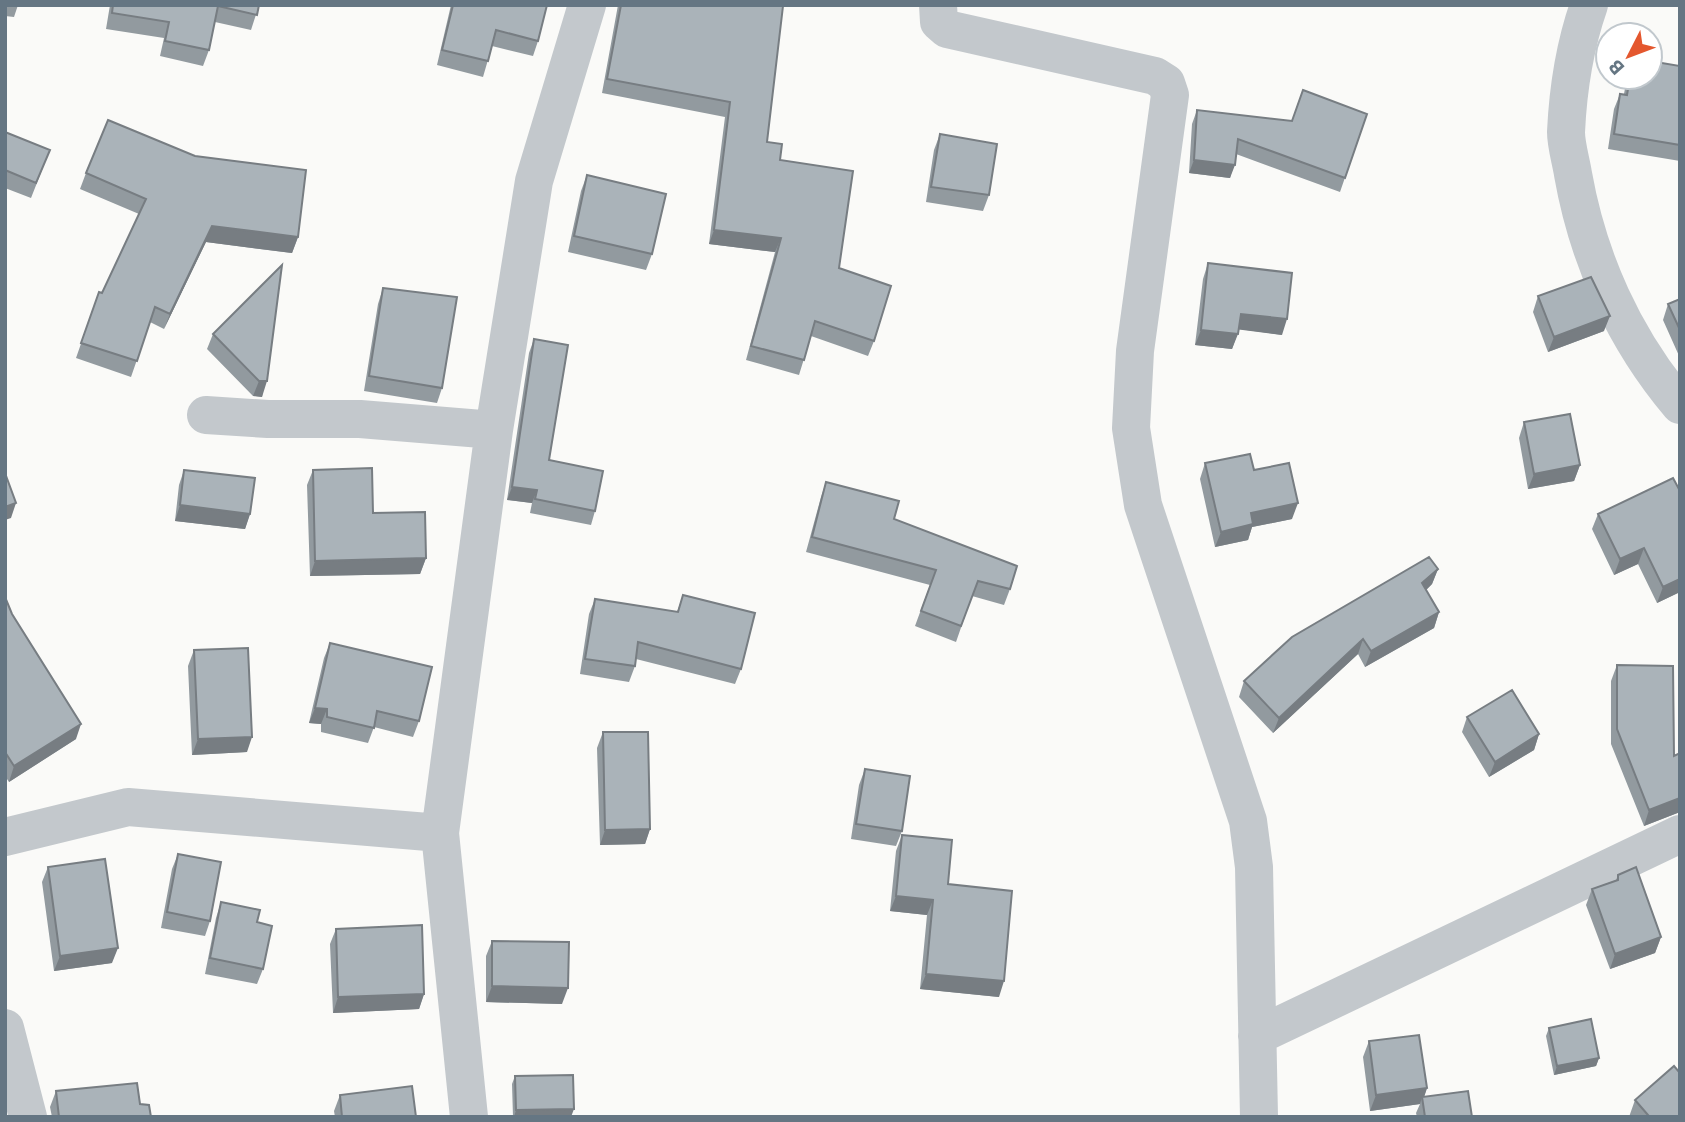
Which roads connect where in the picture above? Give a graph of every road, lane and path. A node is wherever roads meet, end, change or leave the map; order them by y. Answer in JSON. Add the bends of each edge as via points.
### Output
{"nodes":[{"id":1,"x":587,"y":5,"type":"edge"},
{"id":2,"x":937,"y":5,"type":"edge"},
{"id":3,"x":1589,"y":5,"type":"edge"},
{"id":4,"x":1680,"y":405,"type":"edge"},
{"id":5,"x":206,"y":415,"type":"dead end"},
{"id":6,"x":494,"y":430,"type":"junction"},
{"id":7,"x":440,"y":833,"type":"junction"},
{"id":8,"x":1680,"y":834,"type":"edge"},
{"id":9,"x":5,"y":836,"type":"edge"},
{"id":10,"x":5,"y":1028,"type":"edge"},
{"id":11,"x":1257,"y":1036,"type":"junction"},
{"id":12,"x":28,"y":1117,"type":"edge"},
{"id":13,"x":469,"y":1117,"type":"edge"},
{"id":14,"x":1259,"y":1117,"type":"edge"}],
"edges":[{"from":1,"to":6,"type":"street","via":[[534,181]]},
{"from":2,"to":11,"type":"street","via":[[940,22],[947,29],[1155,76],[1166,83],[1170,94],[1135,351],[1131,428],[1143,505],[1248,821],[1254,867]]},
{"from":3,"to":4,"type":"street","via":[[1577,40],[1566,134],[1581,220],[1614,306],[1659,381]]},
{"from":5,"to":6,"type":"street","via":[[360,419]]},
{"from":6,"to":7,"type":"street"},
{"from":7,"to":9,"type":"street","via":[[128,807]]},
{"from":7,"to":13,"type":"street"},
{"from":8,"to":11,"type":"street"},
{"from":10,"to":12,"type":"street"},
{"from":11,"to":14,"type":"street"}]}
